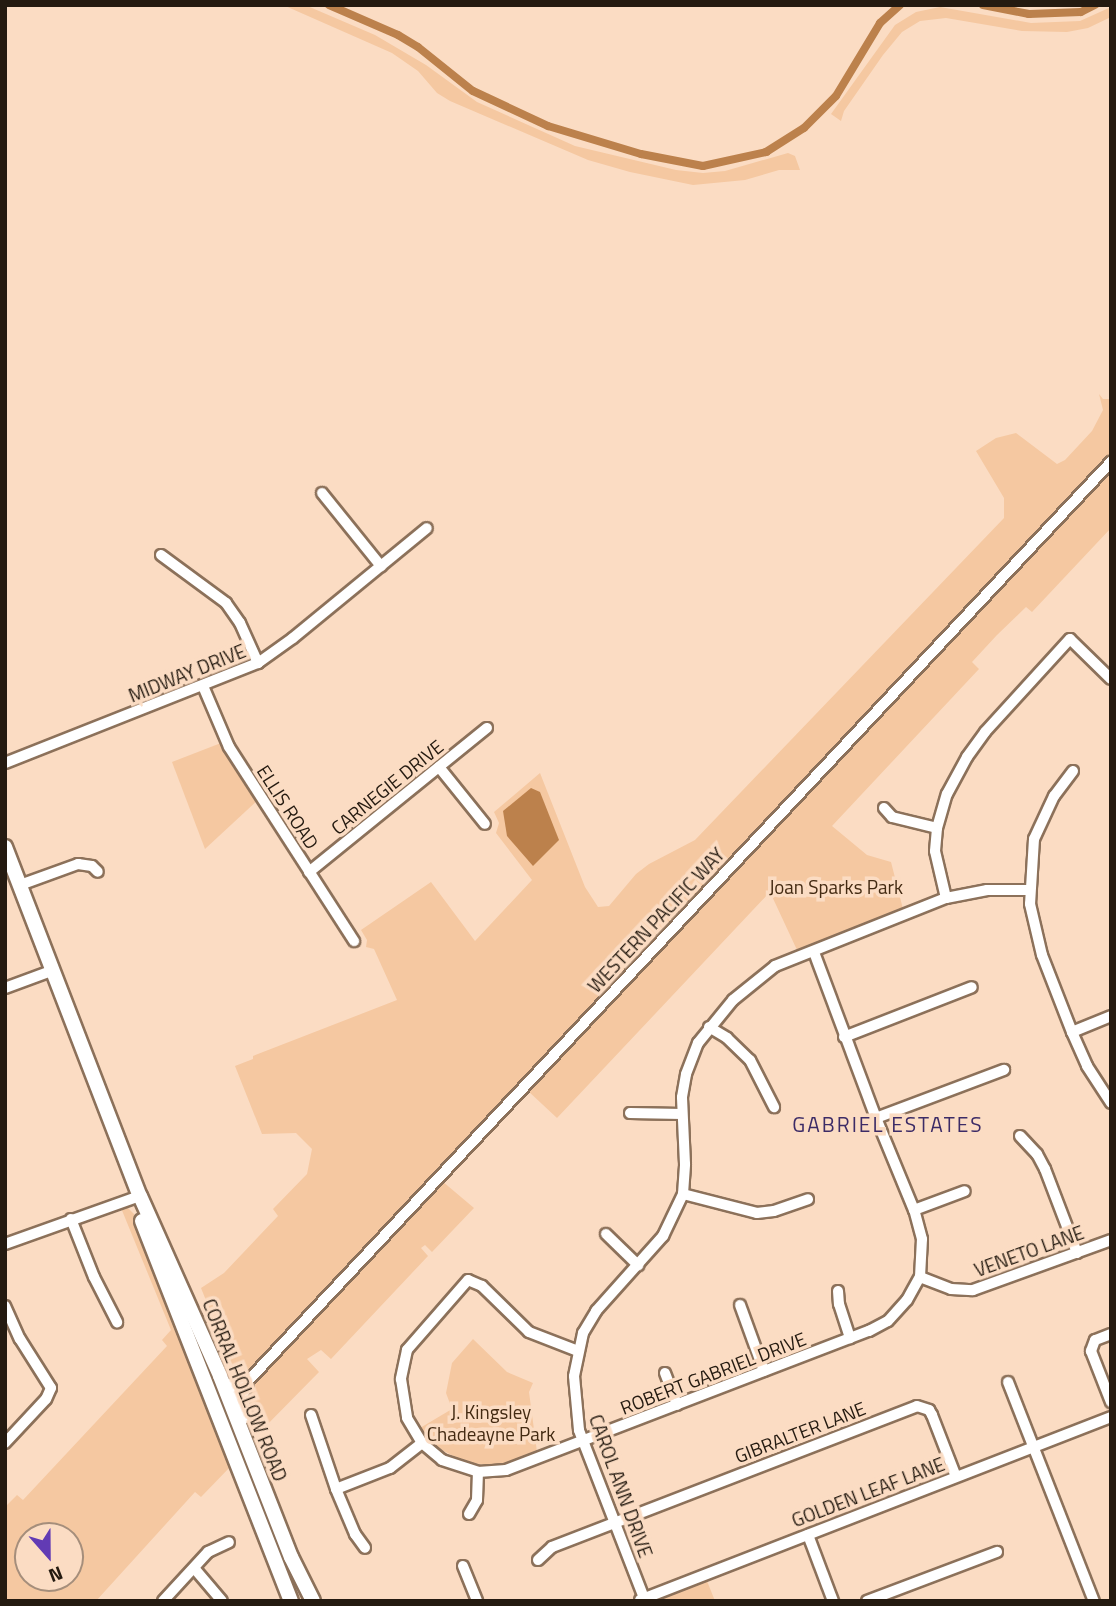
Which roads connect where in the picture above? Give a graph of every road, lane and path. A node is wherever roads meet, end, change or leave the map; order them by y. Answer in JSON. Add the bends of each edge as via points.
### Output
{"nodes":[{"id":1,"x":1111,"y":462,"type":"edge"},
{"id":2,"x":322,"y":493,"type":"dead end"},
{"id":3,"x":427,"y":528,"type":"dead end"},
{"id":4,"x":161,"y":555,"type":"dead end"},
{"id":5,"x":382,"y":566,"type":"junction"},
{"id":6,"x":258,"y":663,"type":"junction"},
{"id":7,"x":1111,"y":679,"type":"edge"},
{"id":8,"x":204,"y":687,"type":"junction"},
{"id":9,"x":487,"y":729,"type":"dead end"},
{"id":10,"x":5,"y":763,"type":"edge"},
{"id":11,"x":439,"y":767,"type":"junction"},
{"id":12,"x":1073,"y":771,"type":"dead end"},
{"id":13,"x":884,"y":808,"type":"dead end"},
{"id":14,"x":485,"y":824,"type":"dead end"},
{"id":15,"x":937,"y":828,"type":"junction"},
{"id":16,"x":5,"y":847,"type":"edge"},
{"id":17,"x":98,"y":872,"type":"dead end"},
{"id":18,"x":309,"y":872,"type":"junction"},
{"id":19,"x":20,"y":885,"type":"junction"},
{"id":20,"x":1029,"y":890,"type":"junction"},
{"id":21,"x":946,"y":898,"type":"junction"},
{"id":22,"x":354,"y":941,"type":"dead end"},
{"id":23,"x":814,"y":951,"type":"junction"},
{"id":24,"x":54,"y":970,"type":"junction"},
{"id":25,"x":972,"y":987,"type":"dead end"},
{"id":26,"x":5,"y":988,"type":"edge"},
{"id":27,"x":1111,"y":1016,"type":"edge"},
{"id":28,"x":709,"y":1027,"type":"junction"},
{"id":29,"x":1072,"y":1032,"type":"junction"},
{"id":30,"x":844,"y":1037,"type":"junction"},
{"id":31,"x":1004,"y":1070,"type":"dead end"},
{"id":32,"x":1111,"y":1103,"type":"edge"},
{"id":33,"x":774,"y":1107,"type":"dead end"},
{"id":34,"x":630,"y":1113,"type":"dead end"},
{"id":35,"x":682,"y":1114,"type":"junction"},
{"id":36,"x":876,"y":1118,"type":"junction"},
{"id":37,"x":1020,"y":1136,"type":"dead end"},
{"id":38,"x":965,"y":1191,"type":"dead end"},
{"id":39,"x":139,"y":1192,"type":"junction"},
{"id":40,"x":682,"y":1194,"type":"junction"},
{"id":41,"x":808,"y":1199,"type":"dead end"},
{"id":42,"x":914,"y":1210,"type":"junction"},
{"id":43,"x":71,"y":1219,"type":"junction"},
{"id":44,"x":606,"y":1234,"type":"dead end"},
{"id":45,"x":1111,"y":1240,"type":"edge"},
{"id":46,"x":5,"y":1244,"type":"edge"},
{"id":47,"x":1077,"y":1253,"type":"junction"},
{"id":48,"x":638,"y":1265,"type":"junction"},
{"id":49,"x":919,"y":1277,"type":"junction"},
{"id":50,"x":838,"y":1292,"type":"dead end"},
{"id":51,"x":740,"y":1305,"type":"dead end"},
{"id":52,"x":5,"y":1306,"type":"edge"},
{"id":53,"x":117,"y":1322,"type":"dead end"},
{"id":54,"x":1111,"y":1334,"type":"edge"},
{"id":55,"x":850,"y":1338,"type":"junction"},
{"id":56,"x":579,"y":1351,"type":"junction"},
{"id":57,"x":212,"y":1356,"type":"junction"},
{"id":58,"x":197,"y":1362,"type":"junction"},
{"id":59,"x":764,"y":1371,"type":"junction"},
{"id":60,"x":665,"y":1373,"type":"dead end"},
{"id":61,"x":222,"y":1381,"type":"junction"},
{"id":62,"x":246,"y":1382,"type":"junction"},
{"id":63,"x":1008,"y":1382,"type":"dead end"},
{"id":64,"x":1111,"y":1402,"type":"edge"},
{"id":65,"x":677,"y":1405,"type":"junction"},
{"id":66,"x":311,"y":1415,"type":"dead end"},
{"id":67,"x":1111,"y":1417,"type":"edge"},
{"id":68,"x":584,"y":1441,"type":"junction"},
{"id":69,"x":5,"y":1443,"type":"edge"},
{"id":70,"x":422,"y":1443,"type":"junction"},
{"id":71,"x":1034,"y":1447,"type":"junction"},
{"id":72,"x":478,"y":1472,"type":"junction"},
{"id":73,"x":956,"y":1477,"type":"junction"},
{"id":74,"x":336,"y":1489,"type":"junction"},
{"id":75,"x":469,"y":1514,"type":"dead end"},
{"id":76,"x":615,"y":1522,"type":"junction"},
{"id":77,"x":807,"y":1535,"type":"junction"},
{"id":78,"x":229,"y":1542,"type":"dead end"},
{"id":79,"x":365,"y":1548,"type":"dead end"},
{"id":80,"x":997,"y":1552,"type":"dead end"},
{"id":81,"x":538,"y":1560,"type":"dead end"},
{"id":82,"x":463,"y":1566,"type":"dead end"},
{"id":83,"x":194,"y":1568,"type":"junction"},
{"id":84,"x":641,"y":1600,"type":"edge"},
{"id":85,"x":163,"y":1601,"type":"edge"},
{"id":86,"x":222,"y":1601,"type":"edge"},
{"id":87,"x":290,"y":1601,"type":"edge"},
{"id":88,"x":314,"y":1601,"type":"edge"},
{"id":89,"x":477,"y":1601,"type":"edge"},
{"id":90,"x":833,"y":1601,"type":"edge"},
{"id":91,"x":867,"y":1601,"type":"edge"},
{"id":92,"x":1094,"y":1601,"type":"edge"}],
"edges":[{"from":1,"to":62,"type":"street","name":"WESTERN PACIFIC WAY"},
{"from":2,"to":5,"type":"street"},
{"from":3,"to":5,"type":"street","name":"MIDWAY DRIVE"},
{"from":4,"to":6,"type":"street","via":[[226,603]]},
{"from":5,"to":6,"type":"street","name":"MIDWAY DRIVE"},
{"from":6,"to":8,"type":"street","name":"MIDWAY DRIVE"},
{"from":7,"to":15,"type":"street","via":[[1070,639],[967,757],[947,794]]},
{"from":8,"to":10,"type":"street","name":"MIDWAY DRIVE"},
{"from":8,"to":18,"type":"street","name":"ELLIS ROAD","via":[[229,747]]},
{"from":9,"to":11,"type":"street","name":"CARNEGIE DRIVE"},
{"from":11,"to":14,"type":"street"},
{"from":11,"to":18,"type":"street","name":"CARNEGIE DRIVE"},
{"from":12,"to":20,"type":"street","via":[[1054,796],[1034,839]]},
{"from":13,"to":15,"type":"street","via":[[892,817]]},
{"from":15,"to":21,"type":"street","via":[[935,851]]},
{"from":16,"to":19,"type":"main road","name":"CORRAL HOLLOW ROAD"},
{"from":17,"to":19,"type":"street","via":[[78,864]]},
{"from":18,"to":22,"type":"street","name":"ELLIS ROAD"},
{"from":19,"to":24,"type":"main road","name":"CORRAL HOLLOW ROAD"},
{"from":20,"to":21,"type":"street","name":"CAROL ANN DRIVE","via":[[986,890]]},
{"from":20,"to":29,"type":"street","via":[[1042,955]]},
{"from":21,"to":23,"type":"street","name":"CAROL ANN DRIVE"},
{"from":23,"to":28,"type":"street","name":"CAROL ANN DRIVE","via":[[775,966]]},
{"from":23,"to":30,"type":"street"},
{"from":24,"to":26,"type":"street"},
{"from":24,"to":39,"type":"main road","name":"CORRAL HOLLOW ROAD"},
{"from":25,"to":30,"type":"street"},
{"from":27,"to":29,"type":"street"},
{"from":28,"to":33,"type":"street","via":[[750,1060]]},
{"from":28,"to":35,"type":"street","name":"CAROL ANN DRIVE","via":[[691,1059]]},
{"from":29,"to":32,"type":"street"},
{"from":30,"to":36,"type":"street"},
{"from":31,"to":36,"type":"street"},
{"from":34,"to":35,"type":"street"},
{"from":35,"to":40,"type":"street","name":"CAROL ANN DRIVE"},
{"from":36,"to":42,"type":"street"},
{"from":37,"to":47,"type":"street","via":[[1045,1169]]},
{"from":38,"to":42,"type":"street"},
{"from":39,"to":43,"type":"street"},
{"from":39,"to":57,"type":"main road","name":"CORRAL HOLLOW ROAD"},
{"from":39,"to":58,"type":"main road","name":"CORRAL HOLLOW ROAD","via":[[140,1214]]},
{"from":40,"to":41,"type":"street","via":[[757,1213]]},
{"from":40,"to":48,"type":"street","name":"CAROL ANN DRIVE","via":[[663,1236]]},
{"from":42,"to":49,"type":"street","via":[[922,1239]]},
{"from":43,"to":46,"type":"street"},
{"from":43,"to":53,"type":"street"},
{"from":44,"to":48,"type":"street"},
{"from":45,"to":47,"type":"street","name":"VENETO LANE"},
{"from":47,"to":49,"type":"street","name":"VENETO LANE","via":[[973,1290],[951,1289]]},
{"from":48,"to":56,"type":"street","name":"CAROL ANN DRIVE","via":[[596,1311]]},
{"from":49,"to":55,"type":"street","name":"ROBERT GABRIEL DRIVE","via":[[888,1321]]},
{"from":50,"to":55,"type":"street"},
{"from":51,"to":59,"type":"street"},
{"from":52,"to":69,"type":"street","via":[[51,1388]]},
{"from":54,"to":64,"type":"street","via":[[1095,1340],[1091,1351]]},
{"from":55,"to":59,"type":"street","name":"ROBERT GABRIEL DRIVE"},
{"from":56,"to":68,"type":"street","name":"CAROL ANN DRIVE","via":[[574,1402]]},
{"from":56,"to":70,"type":"street","via":[[529,1332],[473,1280],[463,1283],[413,1340],[403,1363],[401,1396]]},
{"from":57,"to":58,"type":"main road"},
{"from":57,"to":61,"type":"main road","name":"CORRAL HOLLOW ROAD"},
{"from":58,"to":87,"type":"main road","name":"CORRAL HOLLOW ROAD"},
{"from":59,"to":65,"type":"street","name":"ROBERT GABRIEL DRIVE"},
{"from":60,"to":65,"type":"street"},
{"from":61,"to":62,"type":"street","via":[[234,1387]]},
{"from":61,"to":88,"type":"main road","name":"CORRAL HOLLOW ROAD","via":[[291,1557]]},
{"from":62,"to":88,"type":"main road","via":[[240,1404]]},
{"from":63,"to":71,"type":"street"},
{"from":65,"to":68,"type":"street","name":"ROBERT GABRIEL DRIVE"},
{"from":66,"to":74,"type":"street"},
{"from":67,"to":71,"type":"street","name":"GOLDEN LEAF LANE"},
{"from":68,"to":72,"type":"street","name":"ROBERT GABRIEL DRIVE","via":[[506,1470]]},
{"from":68,"to":76,"type":"street","name":"CAROL ANN DRIVE"},
{"from":70,"to":72,"type":"street","name":"ROBERT GABRIEL DRIVE","via":[[442,1460]]},
{"from":70,"to":74,"type":"street","via":[[390,1468]]},
{"from":71,"to":73,"type":"street","name":"GOLDEN LEAF LANE"},
{"from":71,"to":92,"type":"street"},
{"from":72,"to":75,"type":"street","via":[[477,1500]]},
{"from":73,"to":76,"type":"street","name":"GIBRALTER LANE","via":[[932,1415],[916,1406]]},
{"from":73,"to":77,"type":"street","name":"GOLDEN LEAF LANE"},
{"from":74,"to":79,"type":"street"},
{"from":76,"to":81,"type":"street","via":[[552,1547]]},
{"from":76,"to":84,"type":"street","name":"CAROL ANN DRIVE"},
{"from":77,"to":84,"type":"street","name":"GOLDEN LEAF LANE"},
{"from":77,"to":90,"type":"street"},
{"from":78,"to":83,"type":"street","via":[[208,1552]]},
{"from":80,"to":91,"type":"street"},
{"from":82,"to":89,"type":"street"},
{"from":83,"to":85,"type":"street"},
{"from":83,"to":86,"type":"street"}]}
